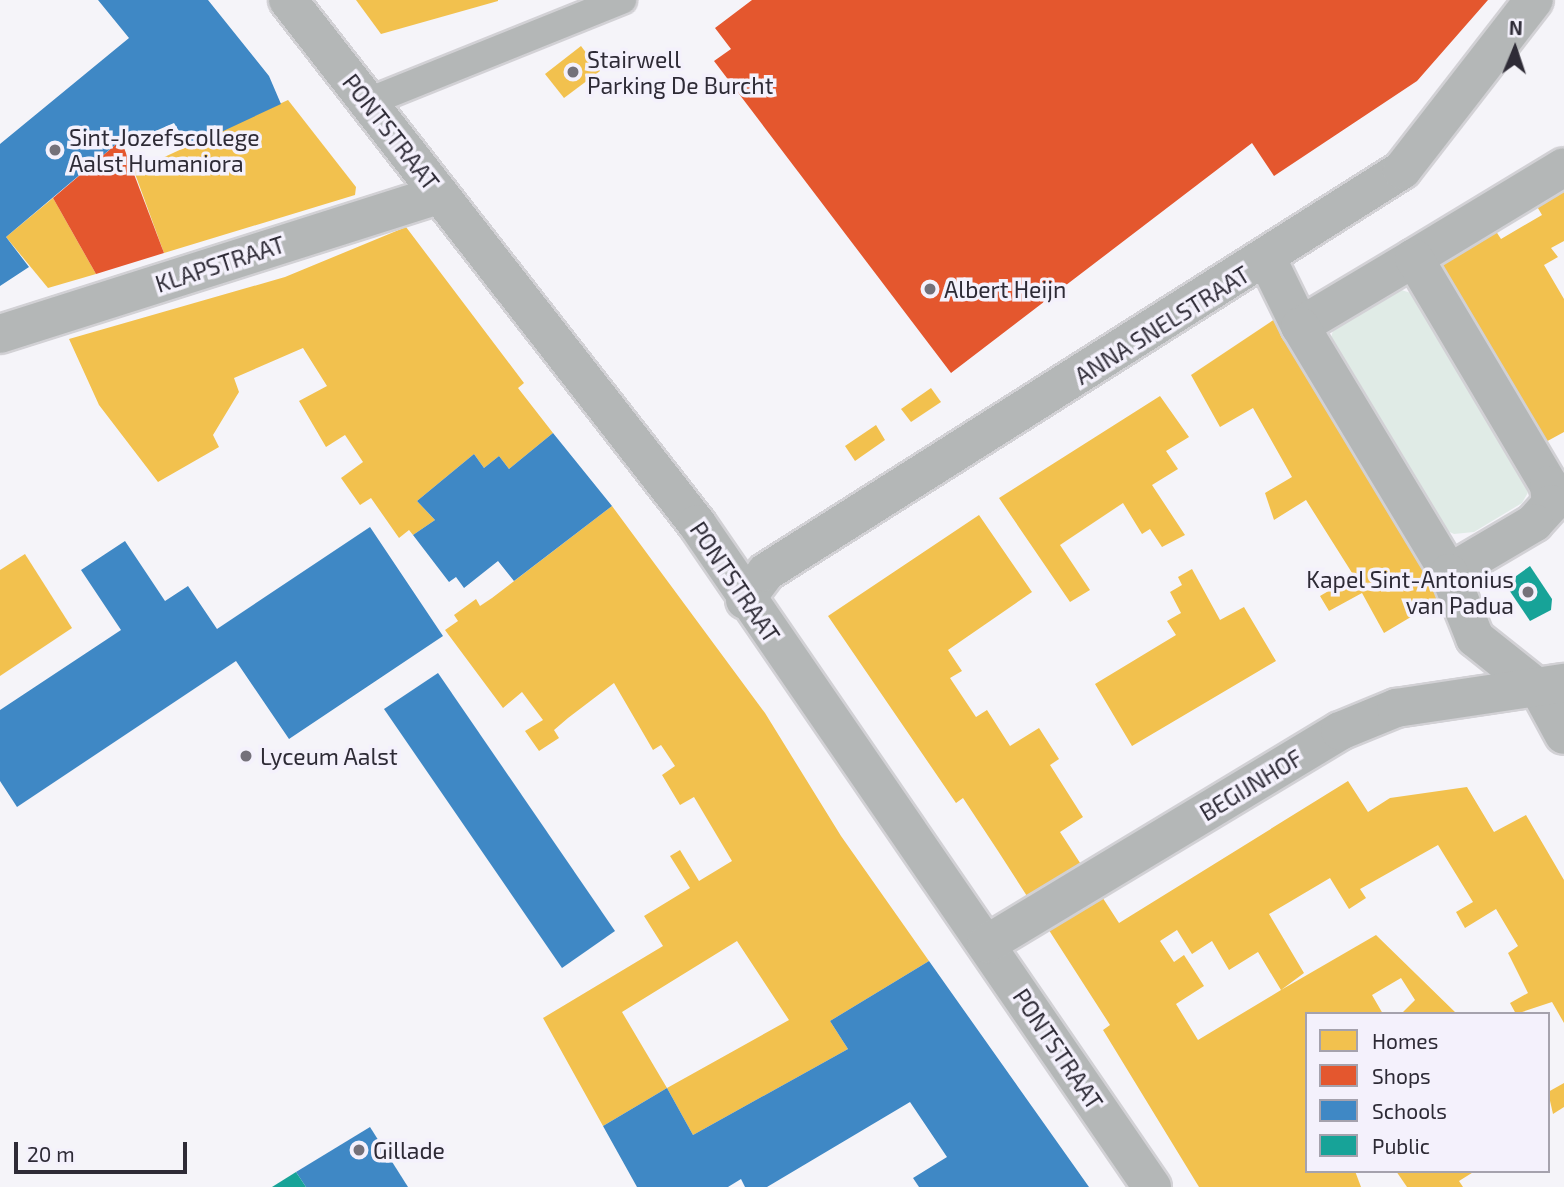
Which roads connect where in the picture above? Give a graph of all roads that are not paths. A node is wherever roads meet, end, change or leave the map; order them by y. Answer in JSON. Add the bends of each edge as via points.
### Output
{"nodes":[{"id":1,"x":289,"y":0,"type":"edge"},
{"id":2,"x":622,"y":0,"type":"edge"},
{"id":3,"x":1534,"y":0,"type":"edge"},
{"id":4,"x":368,"y":102,"type":"junction"},
{"id":5,"x":1564,"y":167,"type":"edge"},
{"id":6,"x":439,"y":195,"type":"junction"},
{"id":7,"x":1414,"y":258,"type":"junction"},
{"id":8,"x":1267,"y":259,"type":"junction"},
{"id":9,"x":1300,"y":326,"type":"junction"},
{"id":10,"x":0,"y":334,"type":"edge"},
{"id":11,"x":1557,"y":514,"type":"edge"},
{"id":12,"x":1449,"y":573,"type":"junction"},
{"id":13,"x":745,"y":600,"type":"junction"},
{"id":14,"x":1551,"y":686,"type":"edge"},
{"id":15,"x":1564,"y":735,"type":"edge"},
{"id":16,"x":987,"y":944,"type":"junction"},
{"id":17,"x":1152,"y":1187,"type":"edge"}],
"edges":[{"from":1,"to":4,"type":"street","name":"PONTSTRAAT"},
{"from":2,"to":4,"type":"lane"},
{"from":3,"to":8,"type":"street","name":"ANNA SNELSTRAAT","via":[[1402,170]]},
{"from":4,"to":6,"type":"street","name":"PONTSTRAAT"},
{"from":5,"to":7,"type":"street"},
{"from":6,"to":10,"type":"street","name":"KLAPSTRAAT"},
{"from":6,"to":13,"type":"street","name":"PONTSTRAAT","via":[[698,524]]},
{"from":7,"to":9,"type":"street"},
{"from":7,"to":11,"type":"street","via":[[1549,485]]},
{"from":8,"to":9,"type":"street"},
{"from":8,"to":13,"type":"street","name":"ANNA SNELSTRAAT","via":[[766,572]]},
{"from":9,"to":12,"type":"street"},
{"from":11,"to":12,"type":"street"},
{"from":12,"to":14,"type":"street","via":[[1475,638]]},
{"from":13,"to":16,"type":"street","name":"PONTSTRAAT"},
{"from":14,"to":15,"type":"street"},
{"from":14,"to":16,"type":"street","name":"BEGIJNHOF","via":[[1396,708],[1340,731]]},
{"from":16,"to":17,"type":"street","name":"PONTSTRAAT"}]}
